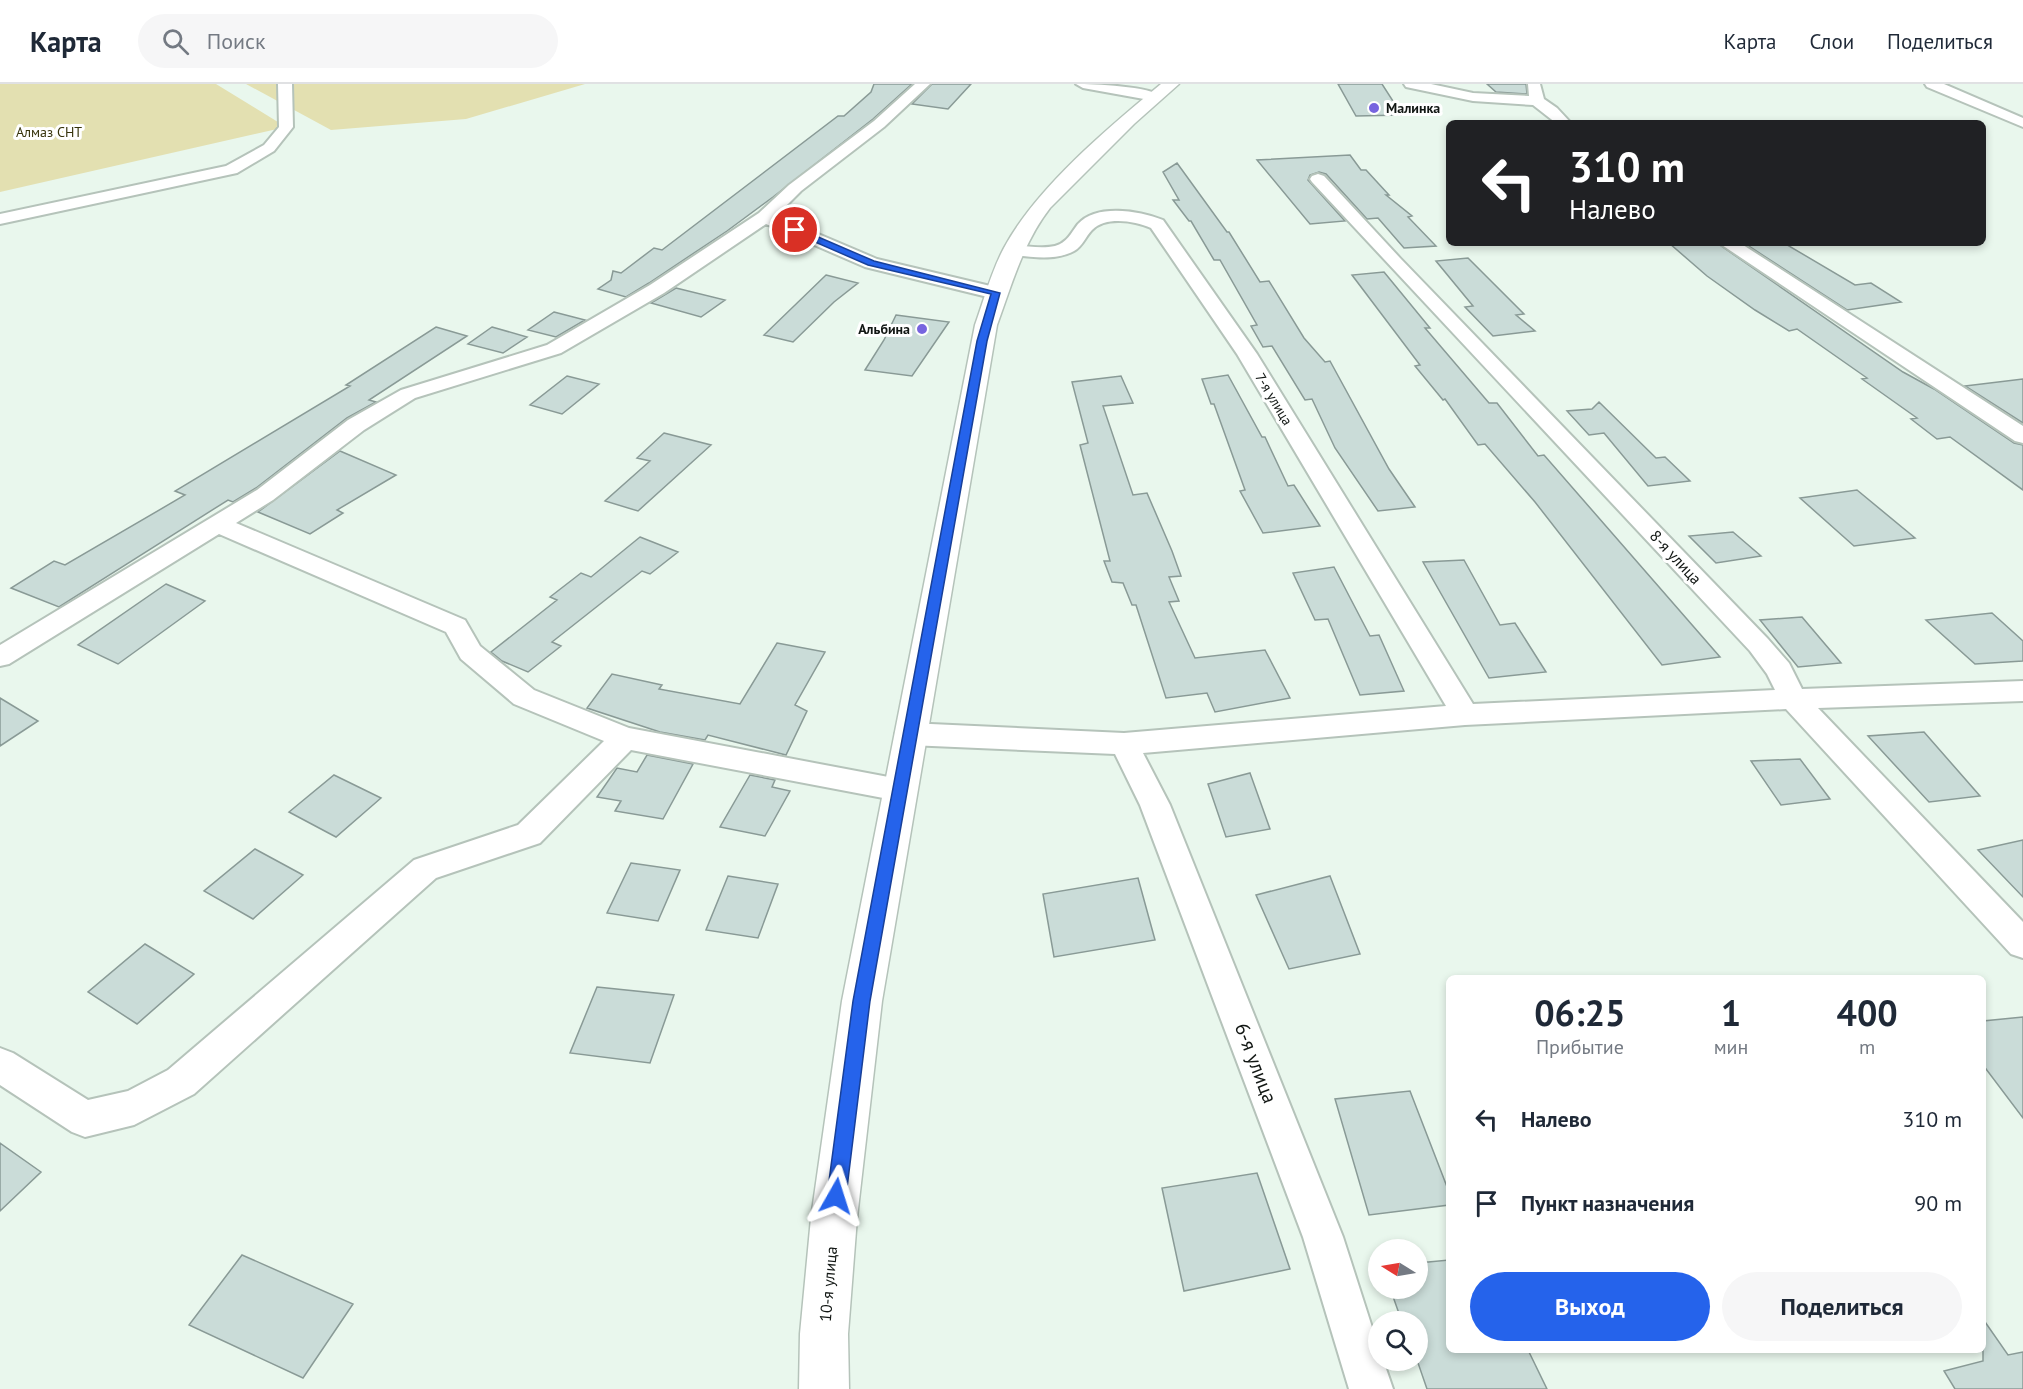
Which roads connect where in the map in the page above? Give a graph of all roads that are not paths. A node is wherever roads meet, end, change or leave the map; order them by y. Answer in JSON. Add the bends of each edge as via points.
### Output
{"nodes":[{"id":1,"x":285,"y":84,"type":"edge"},
{"id":2,"x":923,"y":84,"type":"edge"},
{"id":3,"x":1083,"y":84,"type":"edge"},
{"id":4,"x":1171,"y":84,"type":"edge"},
{"id":5,"x":1411,"y":84,"type":"edge"},
{"id":6,"x":1534,"y":84,"type":"edge"},
{"id":7,"x":1932,"y":84,"type":"edge"},
{"id":8,"x":1155,"y":97,"type":"junction"},
{"id":9,"x":1537,"y":102,"type":"junction"},
{"id":10,"x":1561,"y":120,"type":"edge"},
{"id":11,"x":2023,"y":123,"type":"edge"},
{"id":12,"x":1318,"y":179,"type":"dead end"},
{"id":13,"x":765,"y":217,"type":"junction"},
{"id":14,"x":0,"y":219,"type":"edge"},
{"id":15,"x":1733,"y":246,"type":"edge"},
{"id":16,"x":1013,"y":250,"type":"junction"},
{"id":17,"x":996,"y":293,"type":"junction"},
{"id":18,"x":2023,"y":436,"type":"edge"},
{"id":19,"x":218,"y":524,"type":"junction"},
{"id":20,"x":0,"y":657,"type":"edge"},
{"id":21,"x":2023,"y":691,"type":"edge"},
{"id":22,"x":1793,"y":699,"type":"junction"},
{"id":23,"x":1465,"y":715,"type":"junction"},
{"id":24,"x":909,"y":734,"type":"junction"},
{"id":25,"x":625,"y":738,"type":"junction"},
{"id":26,"x":1124,"y":744,"type":"junction"},
{"id":27,"x":898,"y":790,"type":"junction"},
{"id":28,"x":2023,"y":944,"type":"edge"},
{"id":29,"x":0,"y":1065,"type":"edge"},
{"id":30,"x":824,"y":1389,"type":"edge"},
{"id":31,"x":1371,"y":1389,"type":"edge"}],
"edges":[{"from":1,"to":14,"type":"street","via":[[286,127],[269,148],[231,170]]},
{"from":2,"to":13,"type":"street"},
{"from":3,"to":8,"type":"street"},
{"from":4,"to":8,"type":"street","name":"10-я улица"},
{"from":5,"to":9,"type":"street","via":[[1473,97]]},
{"from":6,"to":9,"type":"street"},
{"from":7,"to":11,"type":"street"},
{"from":8,"to":16,"type":"street","name":"10-я улица","via":[[1044,204]]},
{"from":9,"to":10,"type":"street"},
{"from":12,"to":22,"type":"street","name":"8-я улица","via":[[1759,645],[1779,670]]},
{"from":13,"to":17,"type":"street","via":[[872,263]]},
{"from":13,"to":19,"type":"street","via":[[657,289],[554,349],[408,394],[356,425],[265,495]]},
{"from":15,"to":18,"type":"street"},
{"from":16,"to":17,"type":"street","name":"10-я улица"},
{"from":16,"to":23,"type":"street","name":"7-я улица","via":[[1061,250],[1076,241],[1088,225],[1106,218],[1143,217],[1157,224],[1247,354]]},
{"from":17,"to":24,"type":"street","name":"10-я улица","via":[[982,341]]},
{"from":19,"to":20,"type":"street"},
{"from":19,"to":25,"type":"street","via":[[456,626],[470,652],[524,697]]},
{"from":21,"to":22,"type":"street"},
{"from":22,"to":23,"type":"street"},
{"from":22,"to":28,"type":"street","name":"8-я улица"},
{"from":23,"to":26,"type":"street"},
{"from":24,"to":26,"type":"street"},
{"from":24,"to":27,"type":"street","name":"10-я улица"},
{"from":25,"to":27,"type":"street"},
{"from":25,"to":29,"type":"street","via":[[529,834],[425,869],[181,1082],[134,1107],[85,1119]]},
{"from":26,"to":31,"type":"street","name":"6-я улица","via":[[1155,805],[1323,1237]]},
{"from":27,"to":30,"type":"street","name":"10-я улица","via":[[846,1112],[824,1334]]}]}
